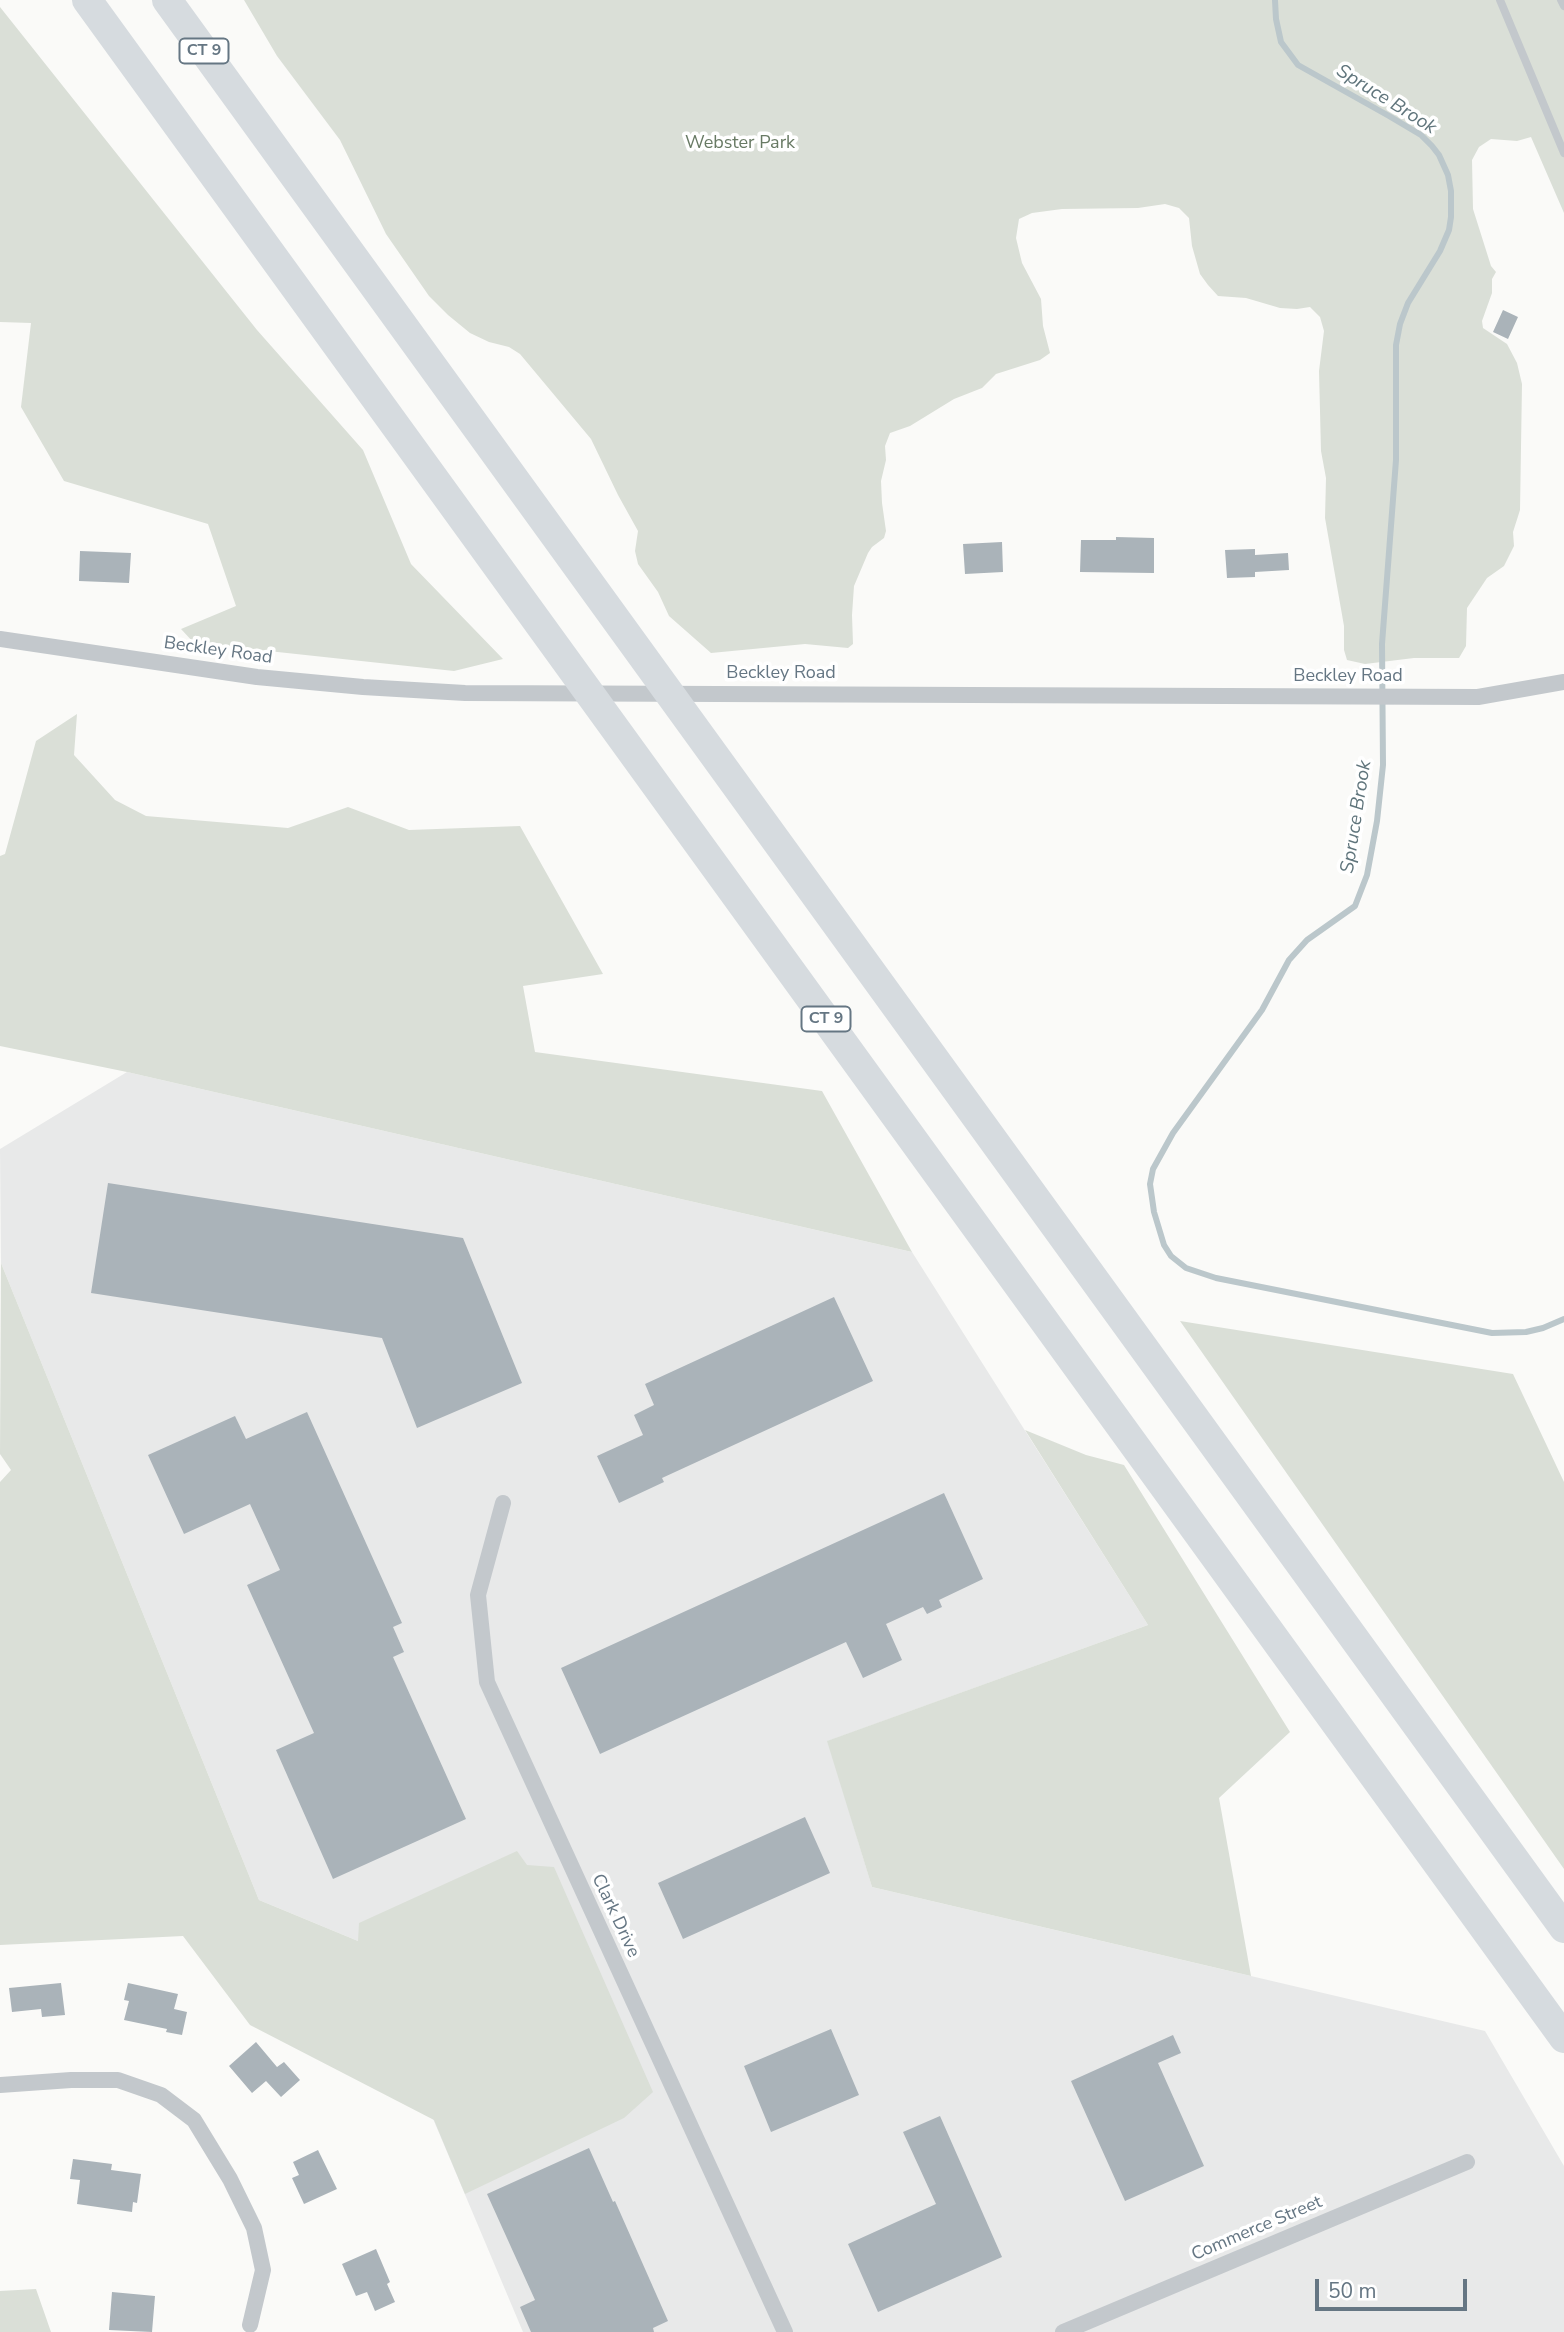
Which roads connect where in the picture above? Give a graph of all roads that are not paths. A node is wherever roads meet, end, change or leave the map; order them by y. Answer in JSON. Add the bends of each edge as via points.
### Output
{"nodes":[{"id":1,"x":88,"y":0,"type":"edge"},
{"id":2,"x":167,"y":0,"type":"edge"},
{"id":3,"x":1500,"y":0,"type":"edge"},
{"id":4,"x":1562,"y":0,"type":"edge"},
{"id":5,"x":1564,"y":6,"type":"edge"},
{"id":6,"x":1564,"y":153,"type":"edge"},
{"id":7,"x":0,"y":639,"type":"edge"},
{"id":8,"x":1564,"y":682,"type":"edge"},
{"id":9,"x":503,"y":1503,"type":"dead end"},
{"id":10,"x":1564,"y":1928,"type":"edge"},
{"id":11,"x":1564,"y":2038,"type":"edge"},
{"id":12,"x":0,"y":2085,"type":"edge"},
{"id":13,"x":1467,"y":2162,"type":"dead end"},
{"id":14,"x":250,"y":2325,"type":"dead end"},
{"id":15,"x":785,"y":2332,"type":"edge"},
{"id":16,"x":1063,"y":2332,"type":"edge"}],
"edges":[{"from":1,"to":11,"type":"highway","number":"CT 9"},
{"from":2,"to":10,"type":"highway","number":"CT 9"},
{"from":3,"to":6,"type":"lane"},
{"from":4,"to":5,"type":"lane"},
{"from":7,"to":8,"type":"street","name":"Beckley Road","via":[[268,678],[425,691],[1478,697]]},
{"from":9,"to":15,"type":"street","name":"Clark Drive","via":[[478,1595],[487,1682]]},
{"from":12,"to":14,"type":"street","via":[[118,2080],[161,2095],[194,2120],[254,2228],[263,2270]]},
{"from":13,"to":16,"type":"street","name":"Commerce Street"}]}
